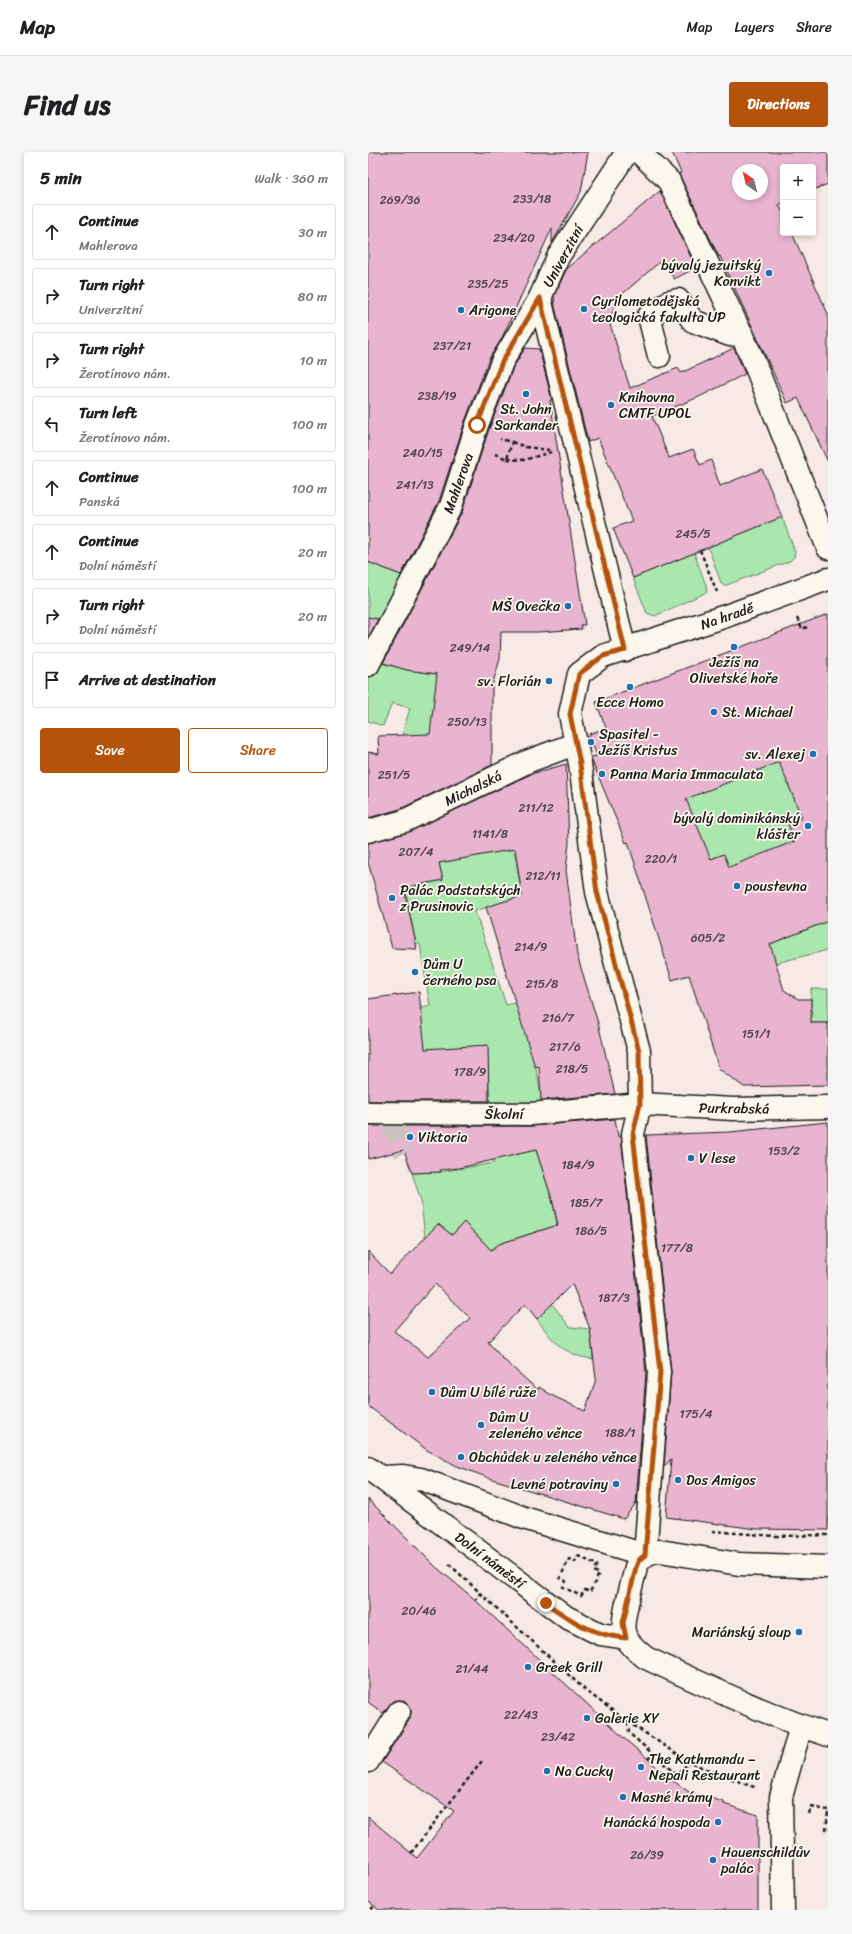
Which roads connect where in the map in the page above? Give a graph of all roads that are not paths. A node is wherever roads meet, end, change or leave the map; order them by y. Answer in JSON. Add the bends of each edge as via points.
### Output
{"nodes":[{"id":1,"x":627,"y":152,"type":"edge"},
{"id":2,"x":639,"y":152,"type":"edge"},
{"id":3,"x":540,"y":298,"type":"junction"},
{"id":4,"x":741,"y":332,"type":"junction"},
{"id":5,"x":659,"y":356,"type":"dead end"},
{"id":6,"x":828,"y":548,"type":"edge"},
{"id":7,"x":828,"y":579,"type":"edge"},
{"id":8,"x":625,"y":650,"type":"junction"},
{"id":9,"x":368,"y":665,"type":"edge"},
{"id":10,"x":576,"y":743,"type":"junction"},
{"id":11,"x":368,"y":831,"type":"edge"},
{"id":12,"x":640,"y":1104,"type":"junction"},
{"id":13,"x":828,"y":1107,"type":"edge"},
{"id":14,"x":381,"y":1115,"type":"edge"},
{"id":15,"x":375,"y":1472,"type":"edge"},
{"id":16,"x":645,"y":1555,"type":"junction"},
{"id":17,"x":828,"y":1566,"type":"edge"},
{"id":18,"x":626,"y":1638,"type":"junction"},
{"id":19,"x":399,"y":1712,"type":"dead end"},
{"id":20,"x":801,"y":1726,"type":"junction"},
{"id":21,"x":828,"y":1735,"type":"edge"},
{"id":22,"x":368,"y":1761,"type":"edge"},
{"id":23,"x":783,"y":1910,"type":"edge"}],
"edges":[{"from":1,"to":3,"type":"street","name":"Univerzitní","via":[[558,257]]},
{"from":2,"to":4,"type":"street","via":[[669,181]]},
{"from":3,"to":8,"type":"street","name":"Univerzitní"},
{"from":3,"to":9,"type":"street","name":"Mahlerova","via":[[502,362],[477,425],[451,506]]},
{"from":4,"to":5,"type":"street","via":[[730,335],[693,320],[678,300],[669,302],[649,316]]},
{"from":4,"to":6,"type":"street"},
{"from":7,"to":8,"type":"street","name":"Na hradě"},
{"from":8,"to":10,"type":"street","name":"Na hradě","via":[[603,656],[579,674],[570,714]]},
{"from":10,"to":11,"type":"street","name":"Michalská","via":[[529,761],[404,821]]},
{"from":10,"to":12,"type":"street","name":"Na hradě","via":[[597,892],[639,1051]]},
{"from":12,"to":13,"type":"street","name":"Purkrabská","via":[[733,1109]]},
{"from":12,"to":14,"type":"street","name":"Školní","via":[[532,1114]]},
{"from":12,"to":16,"type":"street","name":"Na hradě","via":[[633,1134],[660,1372]]},
{"from":15,"to":16,"type":"street","name":"Dolní náměstí","via":[[421,1479],[524,1518]]},
{"from":15,"to":18,"type":"street","name":"Dolní náměstí","via":[[566,1617],[600,1634]]},
{"from":16,"to":17,"type":"street","name":"Dolní náměstí","via":[[660,1551],[739,1564]]},
{"from":16,"to":18,"type":"street","via":[[636,1567],[623,1623]]},
{"from":18,"to":20,"type":"street","via":[[646,1658]]},
{"from":19,"to":22,"type":"street"},
{"from":20,"to":21,"type":"street"},
{"from":20,"to":23,"type":"street","via":[[781,1797]]}]}
